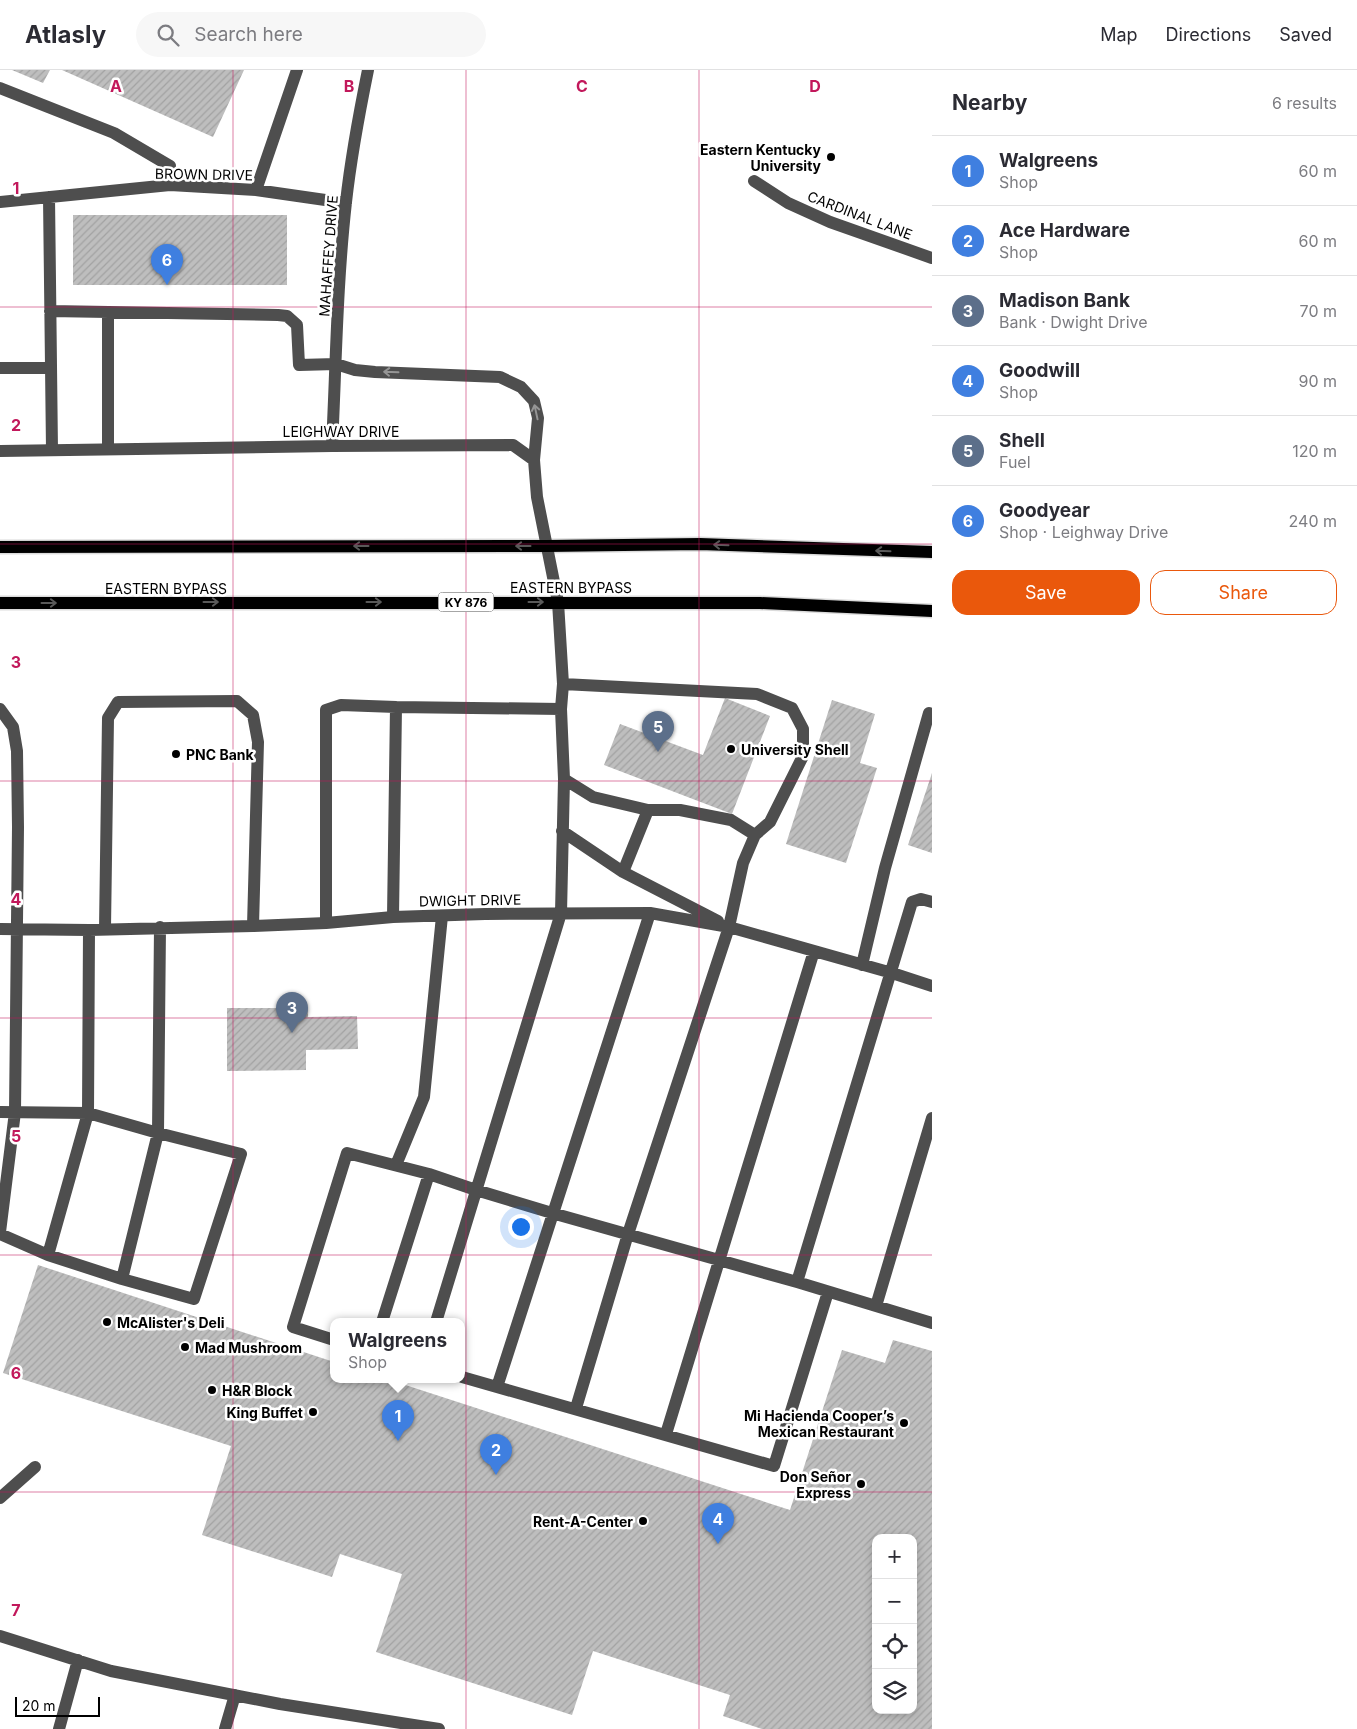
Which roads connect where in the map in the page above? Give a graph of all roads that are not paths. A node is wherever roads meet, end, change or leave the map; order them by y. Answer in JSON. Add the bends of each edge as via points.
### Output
{"nodes":[{"id":1,"x":297,"y":70,"type":"edge"},
{"id":2,"x":368,"y":70,"type":"edge"},
{"id":3,"x":0,"y":88,"type":"edge"},
{"id":4,"x":754,"y":181,"type":"dead end"},
{"id":5,"x":170,"y":185,"type":"junction"},
{"id":6,"x":256,"y":190,"type":"junction"},
{"id":7,"x":48,"y":197,"type":"junction"},
{"id":8,"x":0,"y":202,"type":"edge"},
{"id":9,"x":346,"y":203,"type":"junction"},
{"id":10,"x":932,"y":258,"type":"edge"},
{"id":11,"x":50,"y":311,"type":"junction"},
{"id":12,"x":108,"y":312,"type":"junction"},
{"id":13,"x":336,"y":364,"type":"junction"},
{"id":14,"x":0,"y":368,"type":"edge"},
{"id":15,"x":51,"y":368,"type":"junction"},
{"id":16,"x":332,"y":446,"type":"junction"},
{"id":17,"x":108,"y":449,"type":"junction"},
{"id":18,"x":52,"y":450,"type":"junction"},
{"id":19,"x":0,"y":451,"type":"edge"},
{"id":20,"x":534,"y":460,"type":"junction"},
{"id":21,"x":548,"y":546,"type":"junction"},
{"id":22,"x":0,"y":547,"type":"edge"},
{"id":23,"x":932,"y":552,"type":"edge"},
{"id":24,"x":558,"y":602,"type":"junction"},
{"id":25,"x":0,"y":603,"type":"edge"},
{"id":26,"x":932,"y":611,"type":"edge"},
{"id":27,"x":563,"y":684,"type":"junction"},
{"id":28,"x":396,"y":707,"type":"junction"},
{"id":29,"x":0,"y":709,"type":"edge"},
{"id":30,"x":561,"y":709,"type":"junction"},
{"id":31,"x":929,"y":713,"type":"dead end"},
{"id":32,"x":564,"y":779,"type":"junction"},
{"id":33,"x":648,"y":810,"type":"junction"},
{"id":34,"x":562,"y":831,"type":"junction"},
{"id":35,"x":755,"y":835,"type":"junction"},
{"id":36,"x":623,"y":872,"type":"junction"},
{"id":37,"x":932,"y":902,"type":"edge"},
{"id":38,"x":650,"y":912,"type":"junction"},
{"id":39,"x":561,"y":913,"type":"junction"},
{"id":40,"x":442,"y":916,"type":"junction"},
{"id":41,"x":393,"y":917,"type":"junction"},
{"id":42,"x":326,"y":923,"type":"junction"},
{"id":43,"x":252,"y":926,"type":"junction"},
{"id":44,"x":160,"y":927,"type":"junction"},
{"id":45,"x":729,"y":927,"type":"junction"},
{"id":46,"x":0,"y":929,"type":"edge"},
{"id":47,"x":105,"y":929,"type":"junction"},
{"id":48,"x":17,"y":930,"type":"junction"},
{"id":49,"x":89,"y":930,"type":"junction"},
{"id":50,"x":814,"y":951,"type":"junction"},
{"id":51,"x":862,"y":964,"type":"junction"},
{"id":52,"x":892,"y":973,"type":"junction"},
{"id":53,"x":932,"y":986,"type":"edge"},
{"id":54,"x":0,"y":1112,"type":"edge"},
{"id":55,"x":15,"y":1112,"type":"junction"},
{"id":56,"x":88,"y":1113,"type":"junction"},
{"id":57,"x":932,"y":1118,"type":"edge"},
{"id":58,"x":158,"y":1133,"type":"junction"},
{"id":59,"x":396,"y":1165,"type":"junction"},
{"id":60,"x":430,"y":1174,"type":"junction"},
{"id":61,"x":476,"y":1190,"type":"junction"},
{"id":62,"x":552,"y":1213,"type":"junction"},
{"id":63,"x":0,"y":1233,"type":"edge"},
{"id":64,"x":628,"y":1234,"type":"junction"},
{"id":65,"x":48,"y":1255,"type":"junction"},
{"id":66,"x":720,"y":1260,"type":"junction"},
{"id":67,"x":122,"y":1279,"type":"junction"},
{"id":68,"x":797,"y":1282,"type":"junction"},
{"id":69,"x":828,"y":1292,"type":"junction"},
{"id":70,"x":876,"y":1306,"type":"junction"},
{"id":71,"x":383,"y":1318,"type":"edge"},
{"id":72,"x":437,"y":1318,"type":"edge"},
{"id":73,"x":932,"y":1323,"type":"edge"},
{"id":74,"x":330,"y":1339,"type":"edge"},
{"id":75,"x":465,"y":1378,"type":"edge"},
{"id":76,"x":498,"y":1386,"type":"junction"},
{"id":77,"x":576,"y":1408,"type":"junction"},
{"id":78,"x":666,"y":1434,"type":"junction"},
{"id":79,"x":35,"y":1467,"type":"dead end"},
{"id":80,"x":0,"y":1498,"type":"edge"},
{"id":81,"x":0,"y":1636,"type":"edge"},
{"id":82,"x":78,"y":1660,"type":"junction"},
{"id":83,"x":235,"y":1696,"type":"junction"},
{"id":84,"x":59,"y":1729,"type":"edge"},
{"id":85,"x":225,"y":1729,"type":"edge"},
{"id":86,"x":439,"y":1729,"type":"edge"}],
"edges":[{"from":1,"to":6,"type":"street"},
{"from":2,"to":9,"type":"street","name":"MAHAFFEY DRIVE"},
{"from":3,"to":5,"type":"street","via":[[114,133],[170,166]]},
{"from":4,"to":10,"type":"street","name":"CARDINAL LANE","via":[[788,203],[830,222]]},
{"from":5,"to":6,"type":"street","name":"BROWN DRIVE"},
{"from":5,"to":7,"type":"street","name":"BROWN DRIVE"},
{"from":6,"to":9,"type":"street","name":"BROWN DRIVE"},
{"from":7,"to":8,"type":"street","name":"BROWN DRIVE"},
{"from":7,"to":11,"type":"street"},
{"from":9,"to":13,"type":"street","name":"MAHAFFEY DRIVE"},
{"from":11,"to":12,"type":"street"},
{"from":11,"to":15,"type":"street"},
{"from":12,"to":13,"type":"street","via":[[287,316],[297,325],[299,365]]},
{"from":12,"to":17,"type":"street"},
{"from":13,"to":16,"type":"street","name":"MAHAFFEY DRIVE"},
{"from":20,"to":13,"type":"street","one_way":true,"via":[[538,418],[534,401],[521,387],[500,376],[375,372]]},
{"from":14,"to":15,"type":"street"},
{"from":15,"to":18,"type":"street"},
{"from":16,"to":17,"type":"street","name":"LEIGHWAY DRIVE"},
{"from":16,"to":20,"type":"street","name":"LEIGHWAY DRIVE","via":[[512,445]]},
{"from":17,"to":18,"type":"street","name":"LEIGHWAY DRIVE"},
{"from":18,"to":19,"type":"street","name":"LEIGHWAY DRIVE"},
{"from":20,"to":21,"type":"street","via":[[537,497]]},
{"from":21,"to":22,"type":"main road","one_way":true},
{"from":23,"to":21,"type":"main road","one_way":true,"via":[[700,544]]},
{"from":21,"to":24,"type":"street"},
{"from":25,"to":24,"type":"main road","name":"EASTERN BYPASS","number":"KY 876","one_way":true},
{"from":24,"to":26,"type":"main road","name":"EASTERN BYPASS","number":"KY 876","via":[[760,603]]},
{"from":24,"to":27,"type":"street"},
{"from":27,"to":30,"type":"street"},
{"from":27,"to":35,"type":"street","via":[[757,694],[792,708],[803,729],[803,756],[770,822]]},
{"from":28,"to":30,"type":"street"},
{"from":28,"to":41,"type":"street"},
{"from":28,"to":42,"type":"street","via":[[341,705],[326,710]]},
{"from":29,"to":48,"type":"street","via":[[13,727],[17,751]]},
{"from":30,"to":32,"type":"street"},
{"from":31,"to":51,"type":"street","via":[[885,868]]},
{"from":32,"to":33,"type":"street","via":[[593,797]]},
{"from":32,"to":34,"type":"street"},
{"from":33,"to":35,"type":"street","via":[[680,810],[731,820]]},
{"from":33,"to":36,"type":"street"},
{"from":34,"to":36,"type":"street"},
{"from":34,"to":39,"type":"street"},
{"from":35,"to":45,"type":"street","via":[[743,863]]},
{"from":36,"to":45,"type":"street"},
{"from":37,"to":52,"type":"street","via":[[921,899],[912,902]]},
{"from":38,"to":39,"type":"street","name":"DWIGHT DRIVE"},
{"from":38,"to":45,"type":"street","name":"DWIGHT DRIVE"},
{"from":38,"to":62,"type":"street"},
{"from":39,"to":40,"type":"street","name":"DWIGHT DRIVE"},
{"from":39,"to":61,"type":"street"},
{"from":40,"to":41,"type":"street","name":"DWIGHT DRIVE"},
{"from":40,"to":59,"type":"street","via":[[424,1098]]},
{"from":41,"to":42,"type":"street","name":"DWIGHT DRIVE"},
{"from":42,"to":43,"type":"street","name":"DWIGHT DRIVE"},
{"from":43,"to":44,"type":"street","name":"DWIGHT DRIVE"},
{"from":43,"to":47,"type":"street","via":[[258,742],[253,715],[237,701],[118,702],[108,718]]},
{"from":44,"to":47,"type":"street","name":"DWIGHT DRIVE"},
{"from":44,"to":58,"type":"street"},
{"from":45,"to":50,"type":"street","name":"DWIGHT DRIVE"},
{"from":45,"to":64,"type":"street"},
{"from":46,"to":48,"type":"street","name":"DWIGHT DRIVE"},
{"from":47,"to":49,"type":"street","name":"DWIGHT DRIVE"},
{"from":48,"to":49,"type":"street","name":"DWIGHT DRIVE"},
{"from":48,"to":55,"type":"street"},
{"from":49,"to":56,"type":"street"},
{"from":50,"to":51,"type":"street","name":"DWIGHT DRIVE"},
{"from":50,"to":66,"type":"street"},
{"from":51,"to":52,"type":"street","name":"DWIGHT DRIVE"},
{"from":52,"to":53,"type":"street","name":"DWIGHT DRIVE"},
{"from":52,"to":68,"type":"street"},
{"from":54,"to":55,"type":"street"},
{"from":55,"to":56,"type":"street"},
{"from":55,"to":63,"type":"street"},
{"from":56,"to":58,"type":"street"},
{"from":56,"to":65,"type":"street"},
{"from":57,"to":70,"type":"street"},
{"from":58,"to":67,"type":"street"},
{"from":58,"to":67,"type":"street","via":[[240,1154],[194,1298]]},
{"from":59,"to":60,"type":"street"},
{"from":59,"to":74,"type":"street","via":[[347,1153],[293,1327]]},
{"from":60,"to":61,"type":"street"},
{"from":60,"to":71,"type":"street"},
{"from":61,"to":62,"type":"street"},
{"from":61,"to":72,"type":"street"},
{"from":62,"to":64,"type":"street"},
{"from":62,"to":76,"type":"street"},
{"from":63,"to":65,"type":"street"},
{"from":64,"to":66,"type":"street"},
{"from":64,"to":77,"type":"street"},
{"from":65,"to":67,"type":"street"},
{"from":66,"to":68,"type":"street"},
{"from":66,"to":78,"type":"street"},
{"from":68,"to":69,"type":"street"},
{"from":69,"to":70,"type":"street"},
{"from":69,"to":78,"type":"street","via":[[774,1466]]},
{"from":70,"to":73,"type":"street"},
{"from":75,"to":76,"type":"street"},
{"from":76,"to":77,"type":"street"},
{"from":77,"to":78,"type":"street"},
{"from":79,"to":80,"type":"street"},
{"from":81,"to":82,"type":"street"},
{"from":82,"to":83,"type":"street","via":[[111,1671]]},
{"from":82,"to":84,"type":"street"},
{"from":83,"to":85,"type":"street"},
{"from":83,"to":86,"type":"street"}]}
